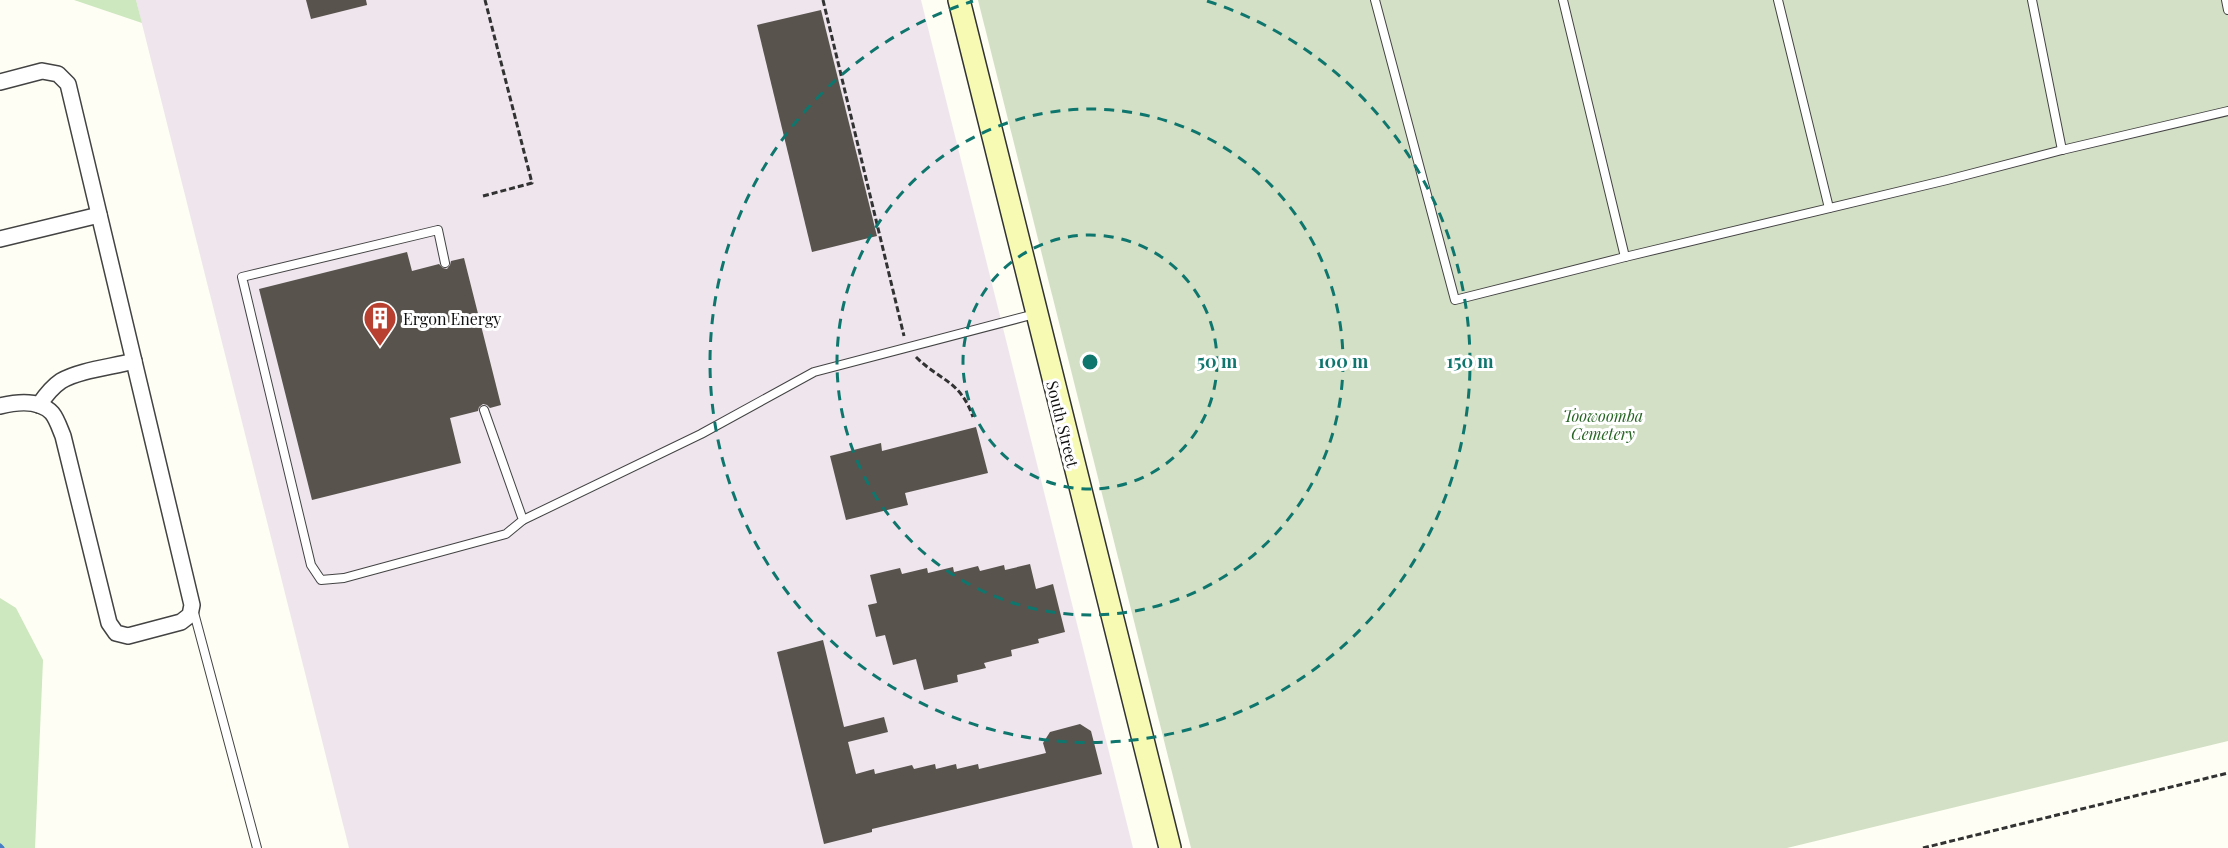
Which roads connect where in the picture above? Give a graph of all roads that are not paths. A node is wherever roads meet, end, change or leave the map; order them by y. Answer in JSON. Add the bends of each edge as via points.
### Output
{"nodes":[{"id":1,"x":959,"y":0,"type":"edge"},
{"id":2,"x":1376,"y":0,"type":"edge"},
{"id":3,"x":1563,"y":0,"type":"edge"},
{"id":4,"x":1778,"y":0,"type":"edge"},
{"id":5,"x":2032,"y":0,"type":"edge"},
{"id":6,"x":2226,"y":0,"type":"edge"},
{"id":7,"x":2228,"y":10,"type":"edge"},
{"id":8,"x":0,"y":82,"type":"edge"},
{"id":9,"x":2228,"y":111,"type":"edge"},
{"id":10,"x":2062,"y":150,"type":"junction"},
{"id":11,"x":1829,"y":208,"type":"junction"},
{"id":12,"x":99,"y":215,"type":"junction"},
{"id":13,"x":0,"y":239,"type":"edge"},
{"id":14,"x":1625,"y":257,"type":"junction"},
{"id":15,"x":446,"y":263,"type":"dead end"},
{"id":16,"x":1036,"y":313,"type":"junction"},
{"id":17,"x":134,"y":361,"type":"junction"},
{"id":18,"x":39,"y":405,"type":"junction"},
{"id":19,"x":0,"y":406,"type":"edge"},
{"id":20,"x":484,"y":410,"type":"dead end"},
{"id":21,"x":523,"y":520,"type":"junction"},
{"id":22,"x":192,"y":605,"type":"junction"},
{"id":23,"x":257,"y":848,"type":"edge"},
{"id":24,"x":1170,"y":848,"type":"edge"}],
"edges":[{"from":1,"to":16,"type":"street","name":"South Street"},
{"from":2,"to":14,"type":"lane","via":[[1455,300]]},
{"from":3,"to":14,"type":"lane"},
{"from":4,"to":11,"type":"lane"},
{"from":5,"to":10,"type":"lane"},
{"from":6,"to":7,"type":"lane"},
{"from":8,"to":12,"type":"street","via":[[42,71],[58,74],[68,84]]},
{"from":9,"to":10,"type":"lane"},
{"from":10,"to":11,"type":"lane"},
{"from":11,"to":14,"type":"lane"},
{"from":12,"to":13,"type":"street"},
{"from":12,"to":17,"type":"street"},
{"from":15,"to":21,"type":"lane","via":[[438,230],[242,277],[311,565],[321,580],[344,578],[506,534]]},
{"from":16,"to":21,"type":"lane","via":[[814,372],[701,434]]},
{"from":16,"to":24,"type":"street","name":"South Street"},
{"from":17,"to":18,"type":"street","via":[[61,381]]},
{"from":17,"to":22,"type":"street"},
{"from":18,"to":19,"type":"street","via":[[17,402]]},
{"from":18,"to":22,"type":"street","via":[[52,413],[63,436],[108,623],[116,633],[128,636],[181,622],[190,615]]},
{"from":20,"to":21,"type":"lane"},
{"from":22,"to":23,"type":"lane"}]}
